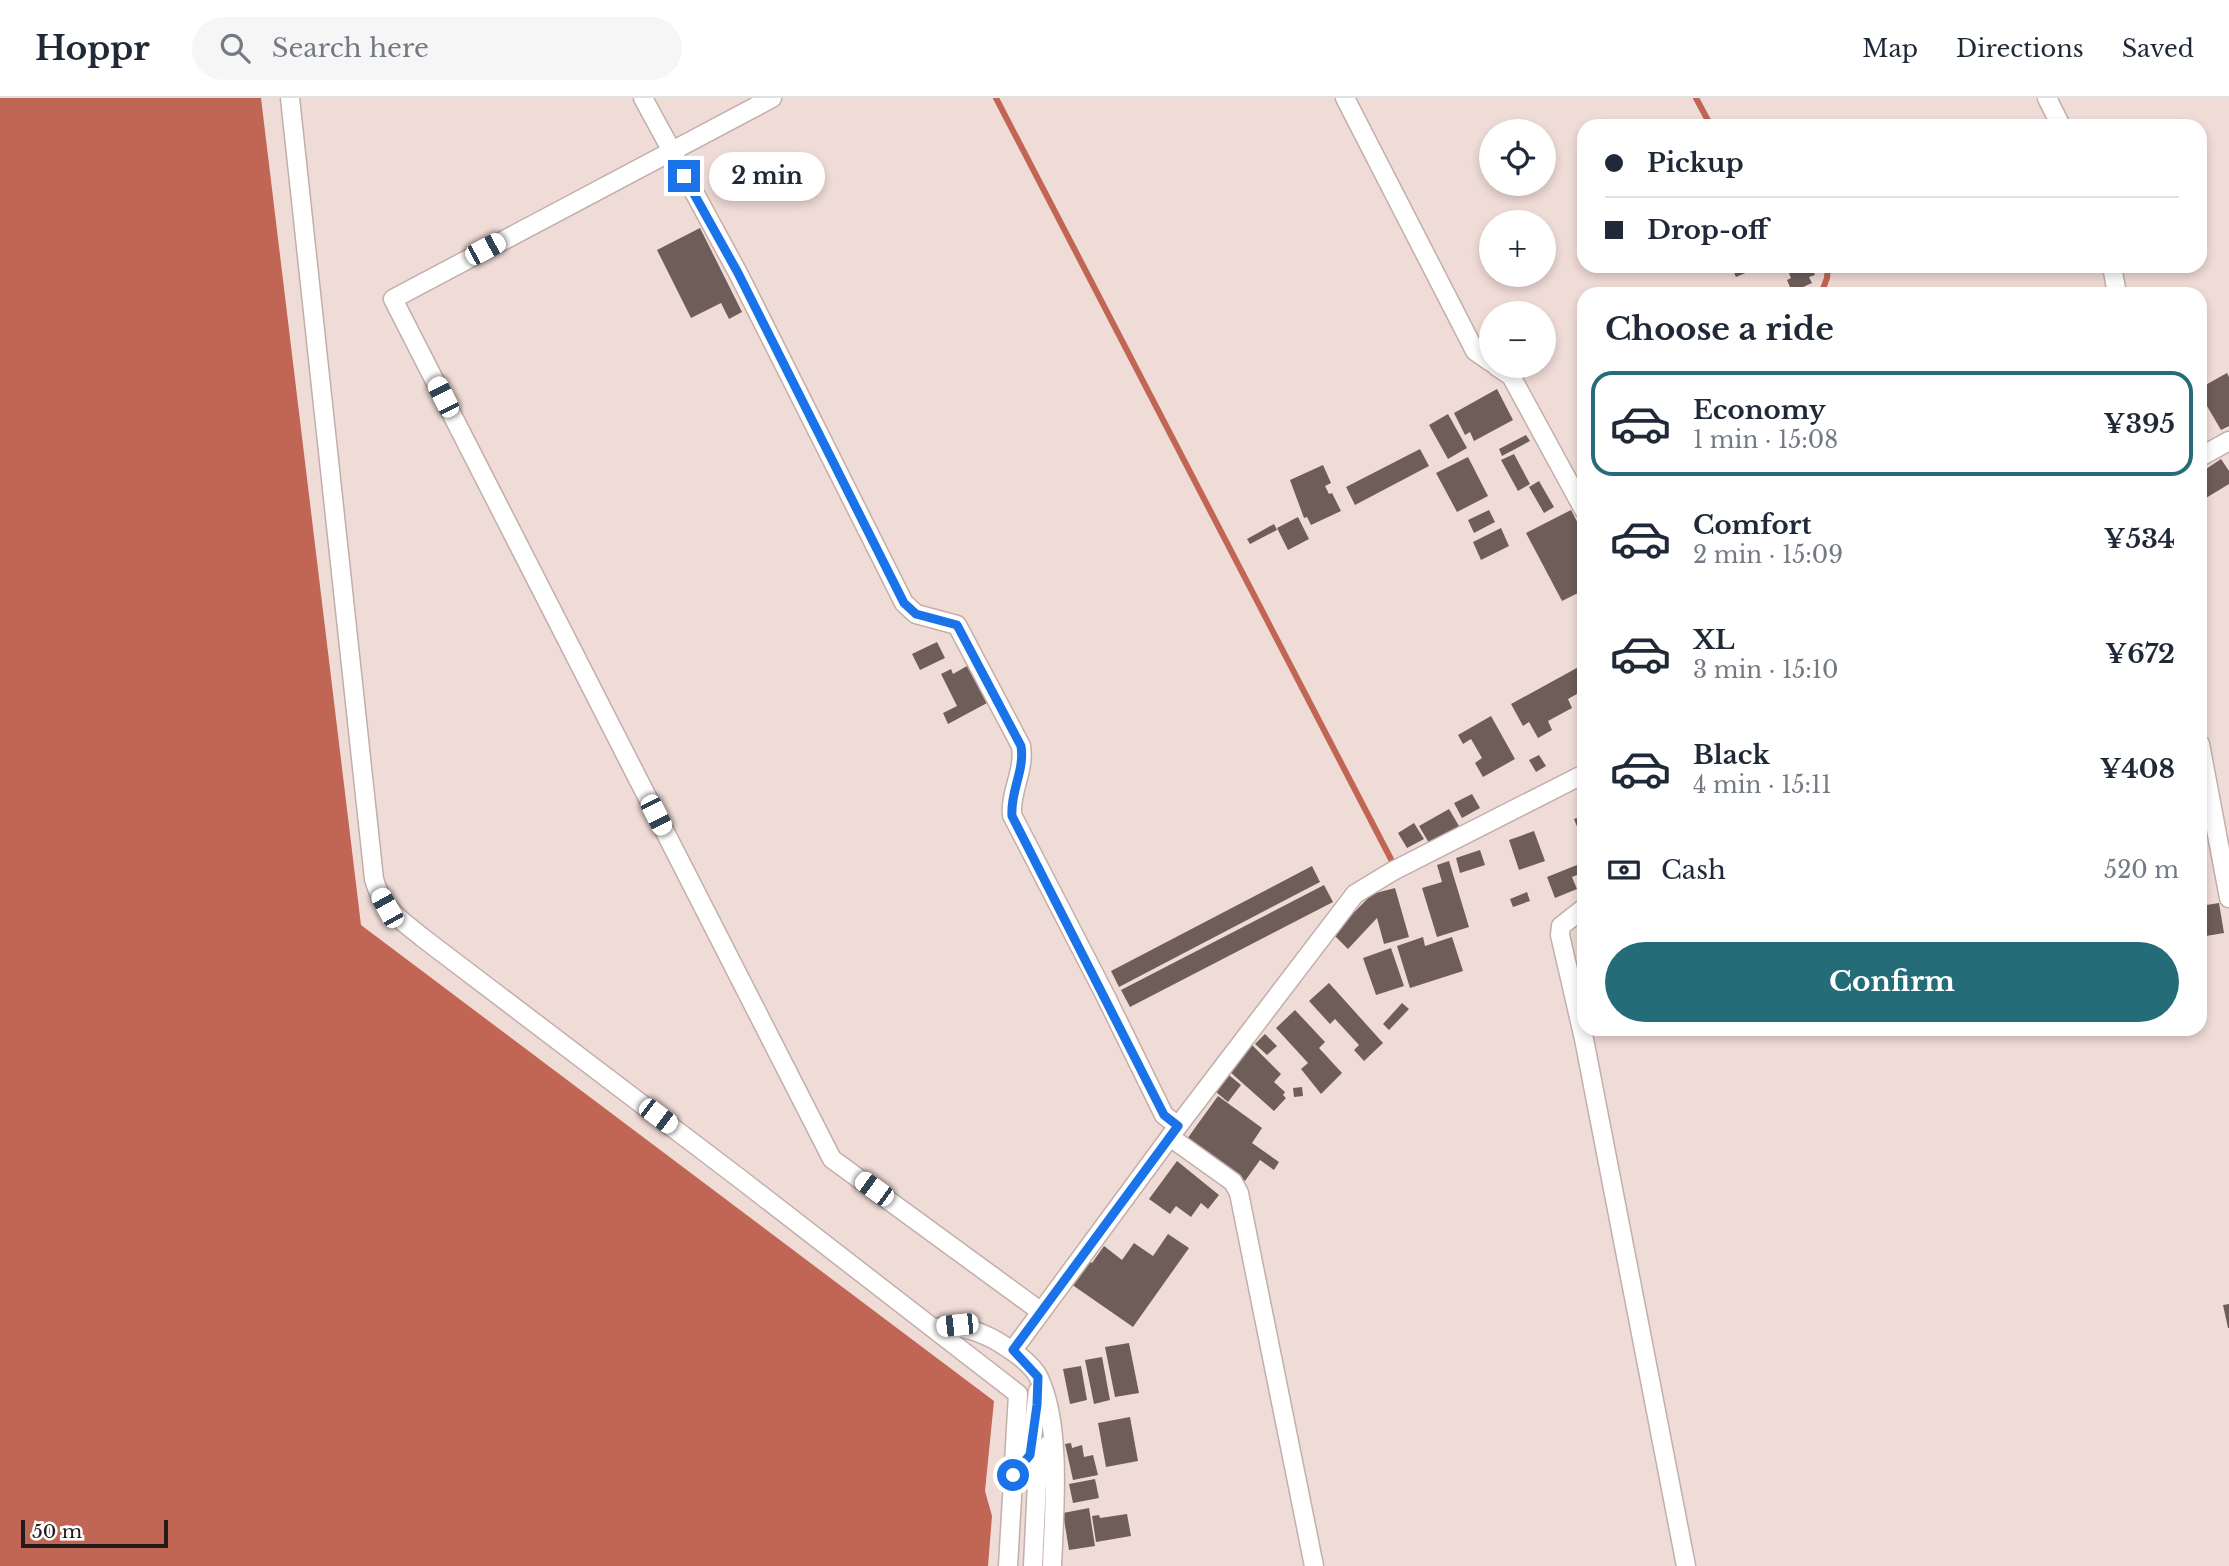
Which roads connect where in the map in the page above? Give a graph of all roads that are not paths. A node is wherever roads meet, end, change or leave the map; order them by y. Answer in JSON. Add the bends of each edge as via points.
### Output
{"nodes":[{"id":1,"x":290,"y":98,"type":"edge"},
{"id":2,"x":643,"y":98,"type":"edge"},
{"id":3,"x":772,"y":98,"type":"edge"},
{"id":4,"x":1345,"y":98,"type":"edge"},
{"id":5,"x":2047,"y":98,"type":"edge"},
{"id":6,"x":2058,"y":119,"type":"edge"},
{"id":7,"x":670,"y":151,"type":"junction"},
{"id":8,"x":1479,"y":354,"type":"edge"},
{"id":9,"x":1512,"y":378,"type":"edge"},
{"id":10,"x":2229,"y":441,"type":"edge"},
{"id":11,"x":2207,"y":453,"type":"edge"},
{"id":12,"x":1577,"y":497,"type":"edge"},
{"id":13,"x":1577,"y":778,"type":"edge"},
{"id":14,"x":2207,"y":781,"type":"edge"},
{"id":15,"x":2229,"y":898,"type":"edge"},
{"id":16,"x":1577,"y":913,"type":"edge"},
{"id":17,"x":1577,"y":1009,"type":"edge"},
{"id":18,"x":1583,"y":1036,"type":"edge"},
{"id":19,"x":1174,"y":1131,"type":"junction"},
{"id":20,"x":1040,"y":1311,"type":"junction"},
{"id":21,"x":933,"y":1328,"type":"junction"},
{"id":22,"x":1021,"y":1337,"type":"junction"},
{"id":23,"x":1038,"y":1377,"type":"junction"},
{"id":24,"x":1054,"y":1428,"type":"junction"},
{"id":25,"x":1013,"y":1475,"type":"junction"},
{"id":26,"x":1008,"y":1566,"type":"edge"},
{"id":27,"x":1033,"y":1566,"type":"edge"},
{"id":28,"x":1052,"y":1566,"type":"edge"},
{"id":29,"x":1314,"y":1566,"type":"edge"},
{"id":30,"x":1686,"y":1566,"type":"edge"}],
"edges":[{"from":1,"to":21,"type":"street","via":[[377,892],[387,908],[423,938]]},
{"from":2,"to":7,"type":"street"},
{"from":3,"to":7,"type":"street"},
{"from":4,"to":8,"type":"street"},
{"from":5,"to":6,"type":"street"},
{"from":7,"to":19,"type":"street","via":[[738,273],[904,603],[916,614],[957,625],[1021,746],[1023,761],[1011,803],[1012,816]]},
{"from":7,"to":20,"type":"street","via":[[393,299],[832,1159]]},
{"from":9,"to":12,"type":"street"},
{"from":10,"to":11,"type":"street"},
{"from":13,"to":19,"type":"street","via":[[1355,894]]},
{"from":14,"to":15,"type":"street"},
{"from":16,"to":17,"type":"street","via":[[1561,926],[1560,935]]},
{"from":18,"to":30,"type":"street"},
{"from":19,"to":20,"type":"street"},
{"from":19,"to":29,"type":"street","via":[[1233,1182],[1239,1193]]},
{"from":20,"to":22,"type":"street"},
{"from":21,"to":22,"type":"street","via":[[957,1325],[986,1336]]},
{"from":21,"to":25,"type":"street","via":[[1018,1394]]},
{"from":22,"to":23,"type":"street"},
{"from":23,"to":24,"type":"street"},
{"from":23,"to":25,"type":"street","via":[[1030,1455]]},
{"from":24,"to":27,"type":"street","via":[[1037,1482]]},
{"from":24,"to":28,"type":"street"},
{"from":25,"to":26,"type":"street"}]}
